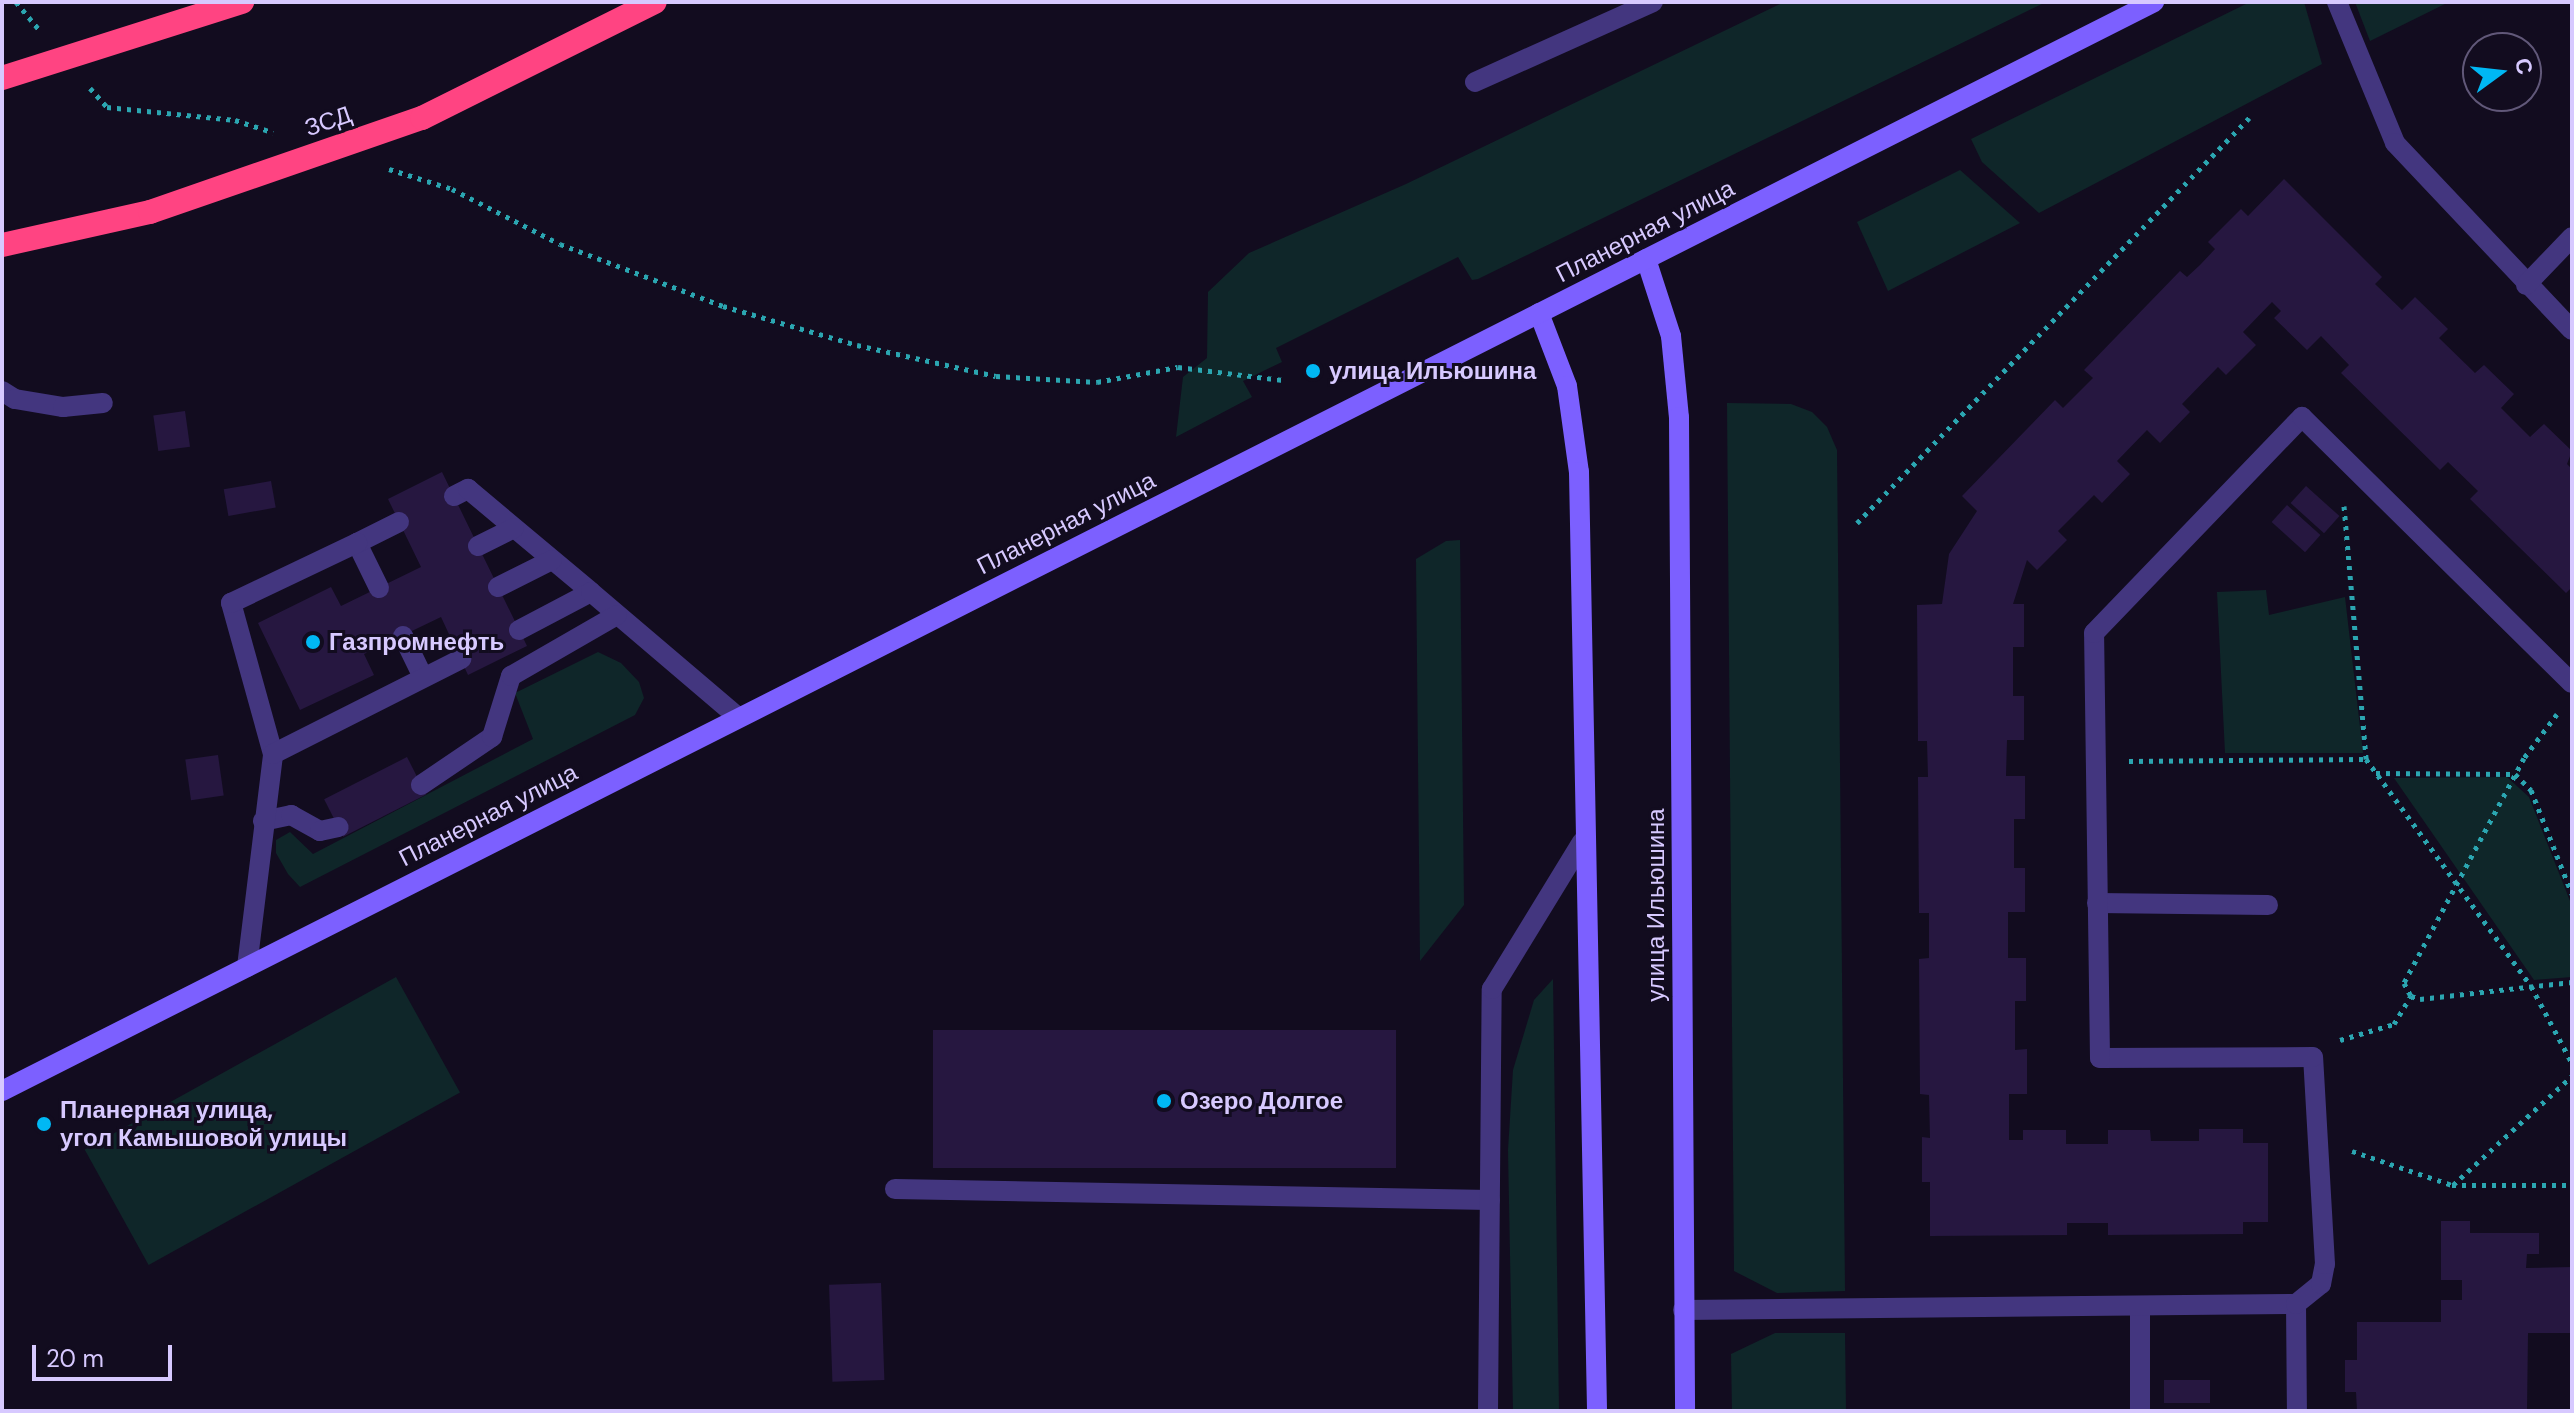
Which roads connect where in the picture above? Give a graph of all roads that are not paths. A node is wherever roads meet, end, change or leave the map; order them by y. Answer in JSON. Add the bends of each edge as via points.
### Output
{"nodes":[{"id":1,"x":242,"y":2,"type":"edge"},
{"id":2,"x":655,"y":2,"type":"edge"},
{"id":3,"x":1653,"y":2,"type":"edge"},
{"id":4,"x":2154,"y":2,"type":"edge"},
{"id":5,"x":2337,"y":2,"type":"edge"},
{"id":6,"x":2,"y":78,"type":"edge"},
{"id":7,"x":1475,"y":82,"type":"dead end"},
{"id":8,"x":2572,"y":237,"type":"edge"},
{"id":9,"x":2,"y":245,"type":"edge"},
{"id":10,"x":1646,"y":259,"type":"junction"},
{"id":11,"x":2526,"y":285,"type":"junction"},
{"id":12,"x":1539,"y":313,"type":"junction"},
{"id":13,"x":2572,"y":330,"type":"edge"},
{"id":14,"x":2,"y":391,"type":"edge"},
{"id":15,"x":103,"y":403,"type":"dead end"},
{"id":16,"x":454,"y":496,"type":"dead end"},
{"id":17,"x":399,"y":522,"type":"dead end"},
{"id":18,"x":514,"y":528,"type":"junction"},
{"id":19,"x":357,"y":543,"type":"junction"},
{"id":20,"x":478,"y":546,"type":"dead end"},
{"id":21,"x":552,"y":560,"type":"junction"},
{"id":22,"x":498,"y":587,"type":"dead end"},
{"id":23,"x":379,"y":588,"type":"dead end"},
{"id":24,"x":591,"y":592,"type":"junction"},
{"id":25,"x":617,"y":615,"type":"junction"},
{"id":26,"x":519,"y":630,"type":"dead end"},
{"id":27,"x":403,"y":636,"type":"dead end"},
{"id":28,"x":461,"y":659,"type":"dead end"},
{"id":29,"x":423,"y":677,"type":"junction"},
{"id":30,"x":2572,"y":683,"type":"edge"},
{"id":31,"x":738,"y":717,"type":"junction"},
{"id":32,"x":273,"y":754,"type":"junction"},
{"id":33,"x":421,"y":785,"type":"dead end"},
{"id":34,"x":263,"y":821,"type":"junction"},
{"id":35,"x":339,"y":827,"type":"dead end"},
{"id":36,"x":1582,"y":842,"type":"junction"},
{"id":37,"x":2097,"y":903,"type":"junction"},
{"id":38,"x":2268,"y":905,"type":"dead end"},
{"id":39,"x":247,"y":967,"type":"junction"},
{"id":40,"x":2,"y":1091,"type":"edge"},
{"id":41,"x":895,"y":1189,"type":"dead end"},
{"id":42,"x":1490,"y":1200,"type":"junction"},
{"id":43,"x":2296,"y":1304,"type":"junction"},
{"id":44,"x":2140,"y":1307,"type":"junction"},
{"id":45,"x":1683,"y":1310,"type":"junction"},
{"id":46,"x":1488,"y":1411,"type":"edge"},
{"id":47,"x":1597,"y":1411,"type":"edge"},
{"id":48,"x":1685,"y":1411,"type":"edge"},
{"id":49,"x":2140,"y":1411,"type":"edge"},
{"id":50,"x":2297,"y":1411,"type":"edge"}],
"edges":[{"from":1,"to":6,"type":"highway","bridge":true},
{"from":2,"to":9,"type":"highway","name":"ЗСД","bridge":true,"via":[[422,118],[150,212]]},
{"from":3,"to":7,"type":"street"},
{"from":4,"to":10,"type":"main road","name":"Планерная улица"},
{"from":5,"to":11,"type":"street","via":[[2395,143]]},
{"from":8,"to":11,"type":"street"},
{"from":10,"to":12,"type":"main road","name":"Планерная улица"},
{"from":10,"to":45,"type":"main road","name":"улица Ильюшина","via":[[1671,336],[1679,417]]},
{"from":11,"to":13,"type":"street"},
{"from":12,"to":31,"type":"main road","name":"Планерная улица"},
{"from":12,"to":36,"type":"main road","via":[[1567,386],[1579,472]]},
{"from":14,"to":15,"type":"street","via":[[15,399],[63,407]]},
{"from":16,"to":18,"type":"street","via":[[468,489]]},
{"from":17,"to":19,"type":"street"},
{"from":18,"to":20,"type":"street"},
{"from":18,"to":21,"type":"street"},
{"from":19,"to":23,"type":"street"},
{"from":19,"to":32,"type":"street","via":[[231,603]]},
{"from":21,"to":22,"type":"street"},
{"from":21,"to":24,"type":"street"},
{"from":24,"to":25,"type":"street"},
{"from":24,"to":26,"type":"street"},
{"from":25,"to":31,"type":"street"},
{"from":25,"to":33,"type":"street","via":[[511,676],[492,737]]},
{"from":27,"to":29,"type":"street"},
{"from":28,"to":29,"type":"street"},
{"from":29,"to":32,"type":"street"},
{"from":30,"to":37,"type":"street","via":[[2302,417],[2094,633]]},
{"from":31,"to":39,"type":"main road","name":"Планерная улица"},
{"from":32,"to":34,"type":"street"},
{"from":34,"to":35,"type":"street","via":[[291,815],[320,831]]},
{"from":34,"to":39,"type":"street"},
{"from":36,"to":42,"type":"street","via":[[1492,989]]},
{"from":36,"to":47,"type":"main road","via":[[1592,1069]]},
{"from":37,"to":38,"type":"street"},
{"from":37,"to":43,"type":"street","via":[[2100,1058],[2313,1057],[2325,1264],[2321,1284]]},
{"from":39,"to":40,"type":"main road","name":"Планерная улица"},
{"from":41,"to":42,"type":"street"},
{"from":42,"to":46,"type":"street"},
{"from":43,"to":44,"type":"street"},
{"from":43,"to":50,"type":"street"},
{"from":44,"to":45,"type":"street"},
{"from":44,"to":49,"type":"street"},
{"from":45,"to":48,"type":"main road","name":"улица Ильюшина"}]}
